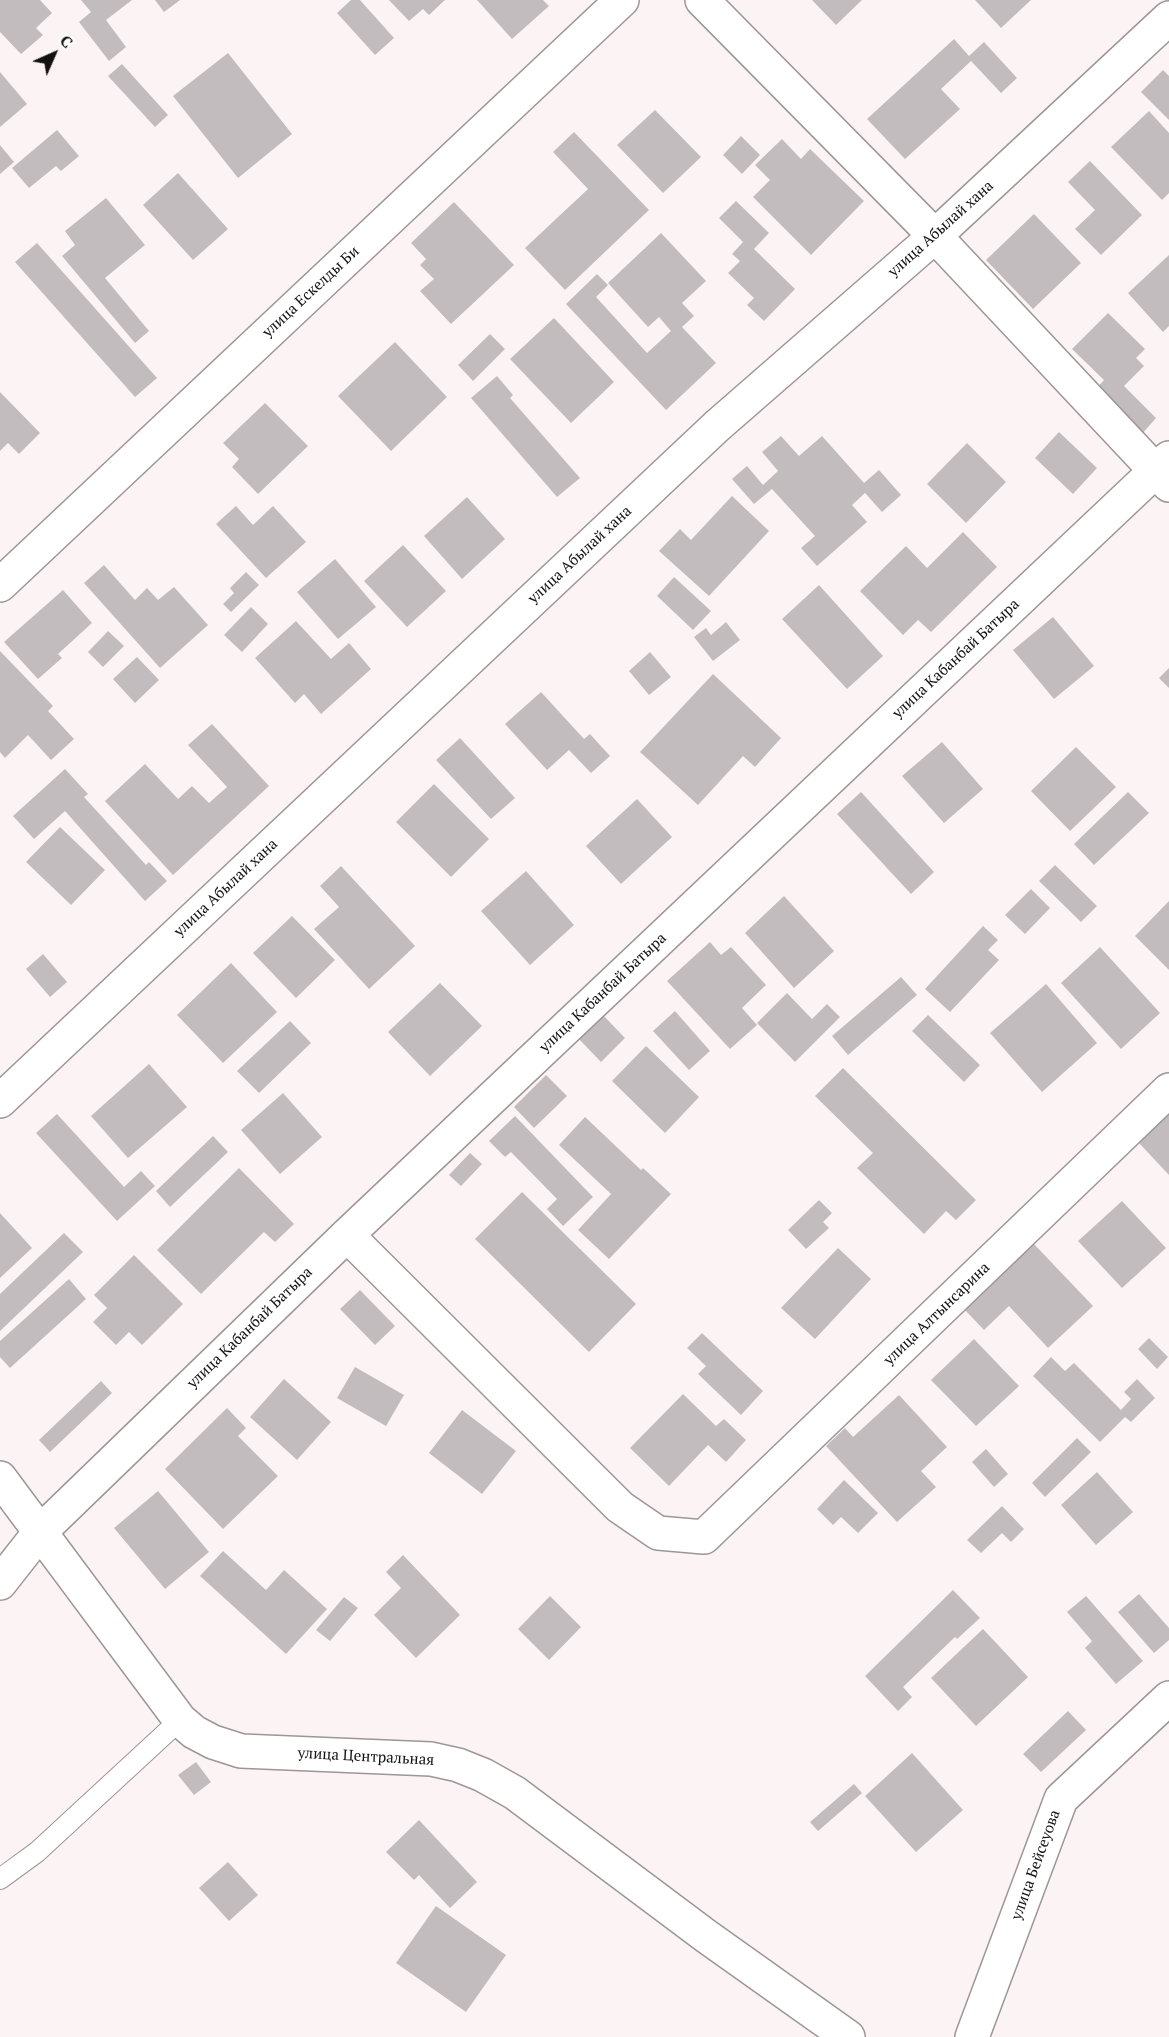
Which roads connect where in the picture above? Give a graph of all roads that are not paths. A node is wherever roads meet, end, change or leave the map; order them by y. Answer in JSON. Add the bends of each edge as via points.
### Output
{"nodes":[{"id":1,"x":622,"y":0,"type":"edge"},
{"id":2,"x":702,"y":0,"type":"edge"},
{"id":3,"x":1169,"y":18,"type":"edge"},
{"id":4,"x":935,"y":236,"type":"junction"},
{"id":5,"x":1165,"y":471,"type":"edge"},
{"id":6,"x":0,"y":585,"type":"edge"},
{"id":7,"x":1169,"y":1090,"type":"edge"},
{"id":8,"x":0,"y":1101,"type":"edge"},
{"id":9,"x":347,"y":1235,"type":"junction"},
{"id":10,"x":0,"y":1478,"type":"edge"},
{"id":11,"x":40,"y":1532,"type":"junction"},
{"id":12,"x":0,"y":1583,"type":"edge"},
{"id":13,"x":1169,"y":1698,"type":"edge"},
{"id":14,"x":180,"y":1719,"type":"junction"},
{"id":15,"x":0,"y":1879,"type":"edge"},
{"id":16,"x":848,"y":2037,"type":"edge"},
{"id":17,"x":972,"y":2037,"type":"edge"}],
"edges":[{"from":1,"to":6,"type":"street","name":"улица Ескелды Би"},
{"from":2,"to":4,"type":"street"},
{"from":3,"to":4,"type":"street","name":"улица Абылай хана"},
{"from":4,"to":5,"type":"street"},
{"from":4,"to":8,"type":"street","name":"улица Абылай хана","via":[[717,426]]},
{"from":5,"to":9,"type":"street","name":"улица Кабанбай Батыра"},
{"from":7,"to":9,"type":"street","name":"улица Алтынсарина","via":[[704,1537],[658,1533],[620,1508]]},
{"from":9,"to":11,"type":"street","name":"улица Кабанбай Батыра"},
{"from":10,"to":11,"type":"street","name":"улица Центральная"},
{"from":11,"to":12,"type":"street","name":"улица Кабанбай Батыра"},
{"from":11,"to":14,"type":"street","name":"улица Центральная"},
{"from":13,"to":17,"type":"street","name":"улица Бейсеуова","via":[[1061,1799]]},
{"from":14,"to":15,"type":"lane","via":[[37,1852]]},
{"from":14,"to":16,"type":"street","name":"улица Центральная","via":[[213,1742],[241,1751],[431,1759],[483,1775],[515,1793]]}]}
